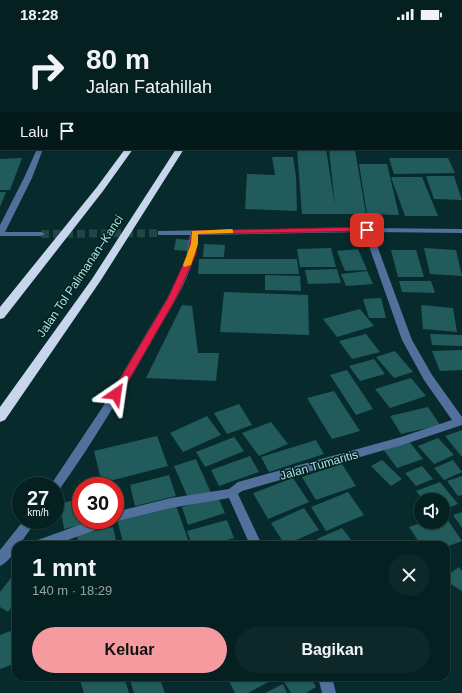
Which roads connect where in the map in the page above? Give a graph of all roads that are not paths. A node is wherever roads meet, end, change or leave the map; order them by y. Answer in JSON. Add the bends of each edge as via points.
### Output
{"nodes":[{"id":1,"x":40,"y":150,"type":"edge"},
{"id":2,"x":128,"y":150,"type":"edge"},
{"id":3,"x":179,"y":150,"type":"edge"},
{"id":4,"x":367,"y":230,"type":"junction"},
{"id":5,"x":462,"y":231,"type":"edge"},
{"id":6,"x":161,"y":232,"type":"tunnel mouth"},
{"id":7,"x":194,"y":232,"type":"junction"},
{"id":8,"x":0,"y":234,"type":"edge"},
{"id":9,"x":41,"y":234,"type":"tunnel mouth"},
{"id":10,"x":0,"y":315,"type":"edge"},
{"id":11,"x":0,"y":417,"type":"edge"},
{"id":12,"x":461,"y":421,"type":"edge"},
{"id":13,"x":62,"y":477,"type":"edge"},
{"id":14,"x":232,"y":493,"type":"junction"},
{"id":15,"x":124,"y":516,"type":"edge"},
{"id":16,"x":24,"y":529,"type":"edge"},
{"id":17,"x":83,"y":529,"type":"edge"},
{"id":18,"x":15,"y":541,"type":"edge"},
{"id":19,"x":50,"y":541,"type":"edge"},
{"id":20,"x":254,"y":541,"type":"edge"},
{"id":21,"x":12,"y":545,"type":"edge"},
{"id":22,"x":12,"y":555,"type":"edge"},
{"id":23,"x":1,"y":560,"type":"edge"},
{"id":24,"x":326,"y":681,"type":"edge"},
{"id":25,"x":329,"y":693,"type":"edge"}],
"edges":[{"from":1,"to":8,"type":"street"},
{"from":2,"to":10,"type":"highway","via":[[100,190]]},
{"from":3,"to":11,"type":"highway","name":"Jalan Tol Palimanan–Kanci","via":[[96,280]]},
{"from":4,"to":5,"type":"street"},
{"from":4,"to":7,"type":"street"},
{"from":4,"to":12,"type":"street","via":[[407,340],[428,377]]},
{"from":6,"to":7,"type":"street"},
{"from":7,"to":13,"type":"street","via":[[192,254],[172,298],[124,381]]},
{"from":8,"to":9,"type":"street"},
{"from":12,"to":14,"type":"street","name":"Jalan Tumaritis","via":[[278,477],[247,483]]},
{"from":14,"to":15,"type":"street","via":[[170,503]]},
{"from":14,"to":20,"type":"street"},
{"from":16,"to":18,"type":"street"},
{"from":17,"to":19,"type":"street"},
{"from":21,"to":23,"type":"street"},
{"from":22,"to":23,"type":"street"},
{"from":24,"to":25,"type":"street"}]}
